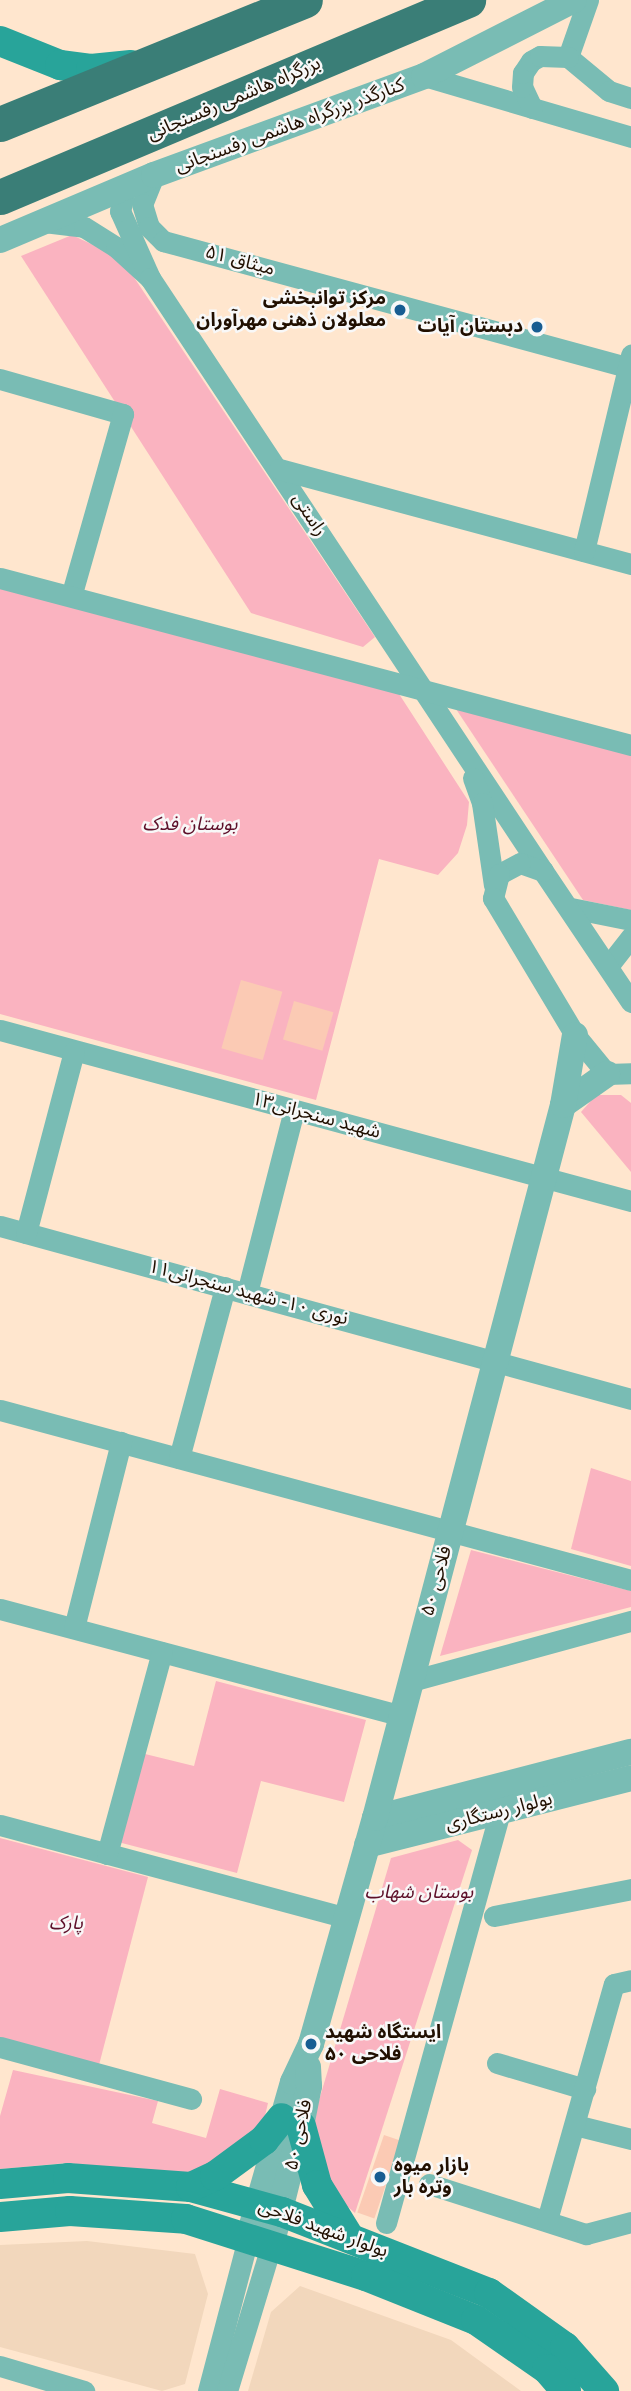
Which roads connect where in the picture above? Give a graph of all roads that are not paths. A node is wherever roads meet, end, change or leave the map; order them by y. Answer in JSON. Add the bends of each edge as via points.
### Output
{"nodes":[{"id":1,"x":305,"y":0,"type":"edge"},
{"id":2,"x":468,"y":0,"type":"edge"},
{"id":3,"x":574,"y":0,"type":"edge"},
{"id":4,"x":588,"y":0,"type":"edge"},
{"id":5,"x":0,"y":41,"type":"edge"},
{"id":6,"x":568,"y":57,"type":"junction"},
{"id":7,"x":159,"y":62,"type":"junction"},
{"id":8,"x":424,"y":76,"type":"junction"},
{"id":9,"x":631,"y":98,"type":"edge"},
{"id":10,"x":532,"y":108,"type":"junction"},
{"id":11,"x":0,"y":124,"type":"edge"},
{"id":12,"x":631,"y":137,"type":"edge"},
{"id":13,"x":154,"y":176,"type":"junction"},
{"id":14,"x":126,"y":187,"type":"junction"},
{"id":15,"x":0,"y":197,"type":"edge"},
{"id":16,"x":44,"y":222,"type":"junction"},
{"id":17,"x":0,"y":240,"type":"edge"},
{"id":18,"x":150,"y":278,"type":"junction"},
{"id":19,"x":630,"y":363,"type":"edge"},
{"id":20,"x":0,"y":379,"type":"edge"},
{"id":21,"x":279,"y":470,"type":"junction"},
{"id":22,"x":584,"y":551,"type":"junction"},
{"id":23,"x":631,"y":564,"type":"edge"},
{"id":24,"x":0,"y":578,"type":"edge"},
{"id":25,"x":71,"y":596,"type":"junction"},
{"id":26,"x":424,"y":689,"type":"junction"},
{"id":27,"x":631,"y":745,"type":"edge"},
{"id":28,"x":465,"y":753,"type":"junction"},
{"id":29,"x":543,"y":871,"type":"junction"},
{"id":30,"x":494,"y":885,"type":"junction"},
{"id":31,"x":571,"y":908,"type":"junction"},
{"id":32,"x":631,"y":920,"type":"edge"},
{"id":33,"x":631,"y":937,"type":"edge"},
{"id":34,"x":609,"y":965,"type":"junction"},
{"id":35,"x":631,"y":1002,"type":"edge"},
{"id":36,"x":0,"y":1030,"type":"edge"},
{"id":37,"x":575,"y":1035,"type":"junction"},
{"id":38,"x":74,"y":1051,"type":"junction"},
{"id":39,"x":619,"y":1073,"type":"edge"},
{"id":40,"x":631,"y":1092,"type":"edge"},
{"id":41,"x":563,"y":1105,"type":"junction"},
{"id":42,"x":294,"y":1110,"type":"junction"},
{"id":43,"x":544,"y":1178,"type":"junction"},
{"id":44,"x":631,"y":1202,"type":"edge"},
{"id":45,"x":0,"y":1226,"type":"edge"},
{"id":46,"x":26,"y":1233,"type":"junction"},
{"id":47,"x":225,"y":1287,"type":"junction"},
{"id":48,"x":247,"y":1293,"type":"junction"},
{"id":49,"x":496,"y":1360,"type":"junction"},
{"id":50,"x":631,"y":1399,"type":"edge"},
{"id":51,"x":0,"y":1410,"type":"edge"},
{"id":52,"x":121,"y":1442,"type":"junction"},
{"id":53,"x":179,"y":1458,"type":"junction"},
{"id":54,"x":450,"y":1532,"type":"junction"},
{"id":55,"x":631,"y":1580,"type":"edge"},
{"id":56,"x":0,"y":1609,"type":"edge"},
{"id":57,"x":631,"y":1620,"type":"edge"},
{"id":58,"x":74,"y":1628,"type":"junction"},
{"id":59,"x":162,"y":1652,"type":"junction"},
{"id":60,"x":411,"y":1681,"type":"junction"},
{"id":61,"x":402,"y":1716,"type":"junction"},
{"id":62,"x":631,"y":1752,"type":"edge"},
{"id":63,"x":631,"y":1778,"type":"edge"},
{"id":64,"x":508,"y":1785,"type":"junction"},
{"id":65,"x":500,"y":1812,"type":"junction"},
{"id":66,"x":375,"y":1818,"type":"junction"},
{"id":67,"x":0,"y":1825,"type":"edge"},
{"id":68,"x":367,"y":1845,"type":"junction"},
{"id":69,"x":107,"y":1854,"type":"junction"},
{"id":70,"x":631,"y":1889,"type":"edge"},
{"id":71,"x":494,"y":1916,"type":"dead end"},
{"id":72,"x":346,"y":1918,"type":"junction"},
{"id":73,"x":631,"y":1980,"type":"edge"},
{"id":74,"x":0,"y":2047,"type":"edge"},
{"id":75,"x":497,"y":2063,"type":"dead end"},
{"id":76,"x":585,"y":2089,"type":"junction"},
{"id":77,"x":191,"y":2099,"type":"dead end"},
{"id":78,"x":292,"y":2122,"type":"junction"},
{"id":79,"x":575,"y":2125,"type":"junction"},
{"id":80,"x":631,"y":2139,"type":"edge"},
{"id":81,"x":0,"y":2184,"type":"edge"},
{"id":82,"x":429,"y":2184,"type":"dead end"},
{"id":83,"x":191,"y":2188,"type":"junction"},
{"id":84,"x":270,"y":2208,"type":"junction"},
{"id":85,"x":0,"y":2217,"type":"edge"},
{"id":86,"x":547,"y":2220,"type":"junction"},
{"id":87,"x":631,"y":2222,"type":"edge"},
{"id":88,"x":386,"y":2223,"type":"dead end"},
{"id":89,"x":349,"y":2237,"type":"junction"},
{"id":90,"x":260,"y":2243,"type":"junction"},
{"id":91,"x":0,"y":2366,"type":"edge"},
{"id":92,"x":84,"y":2391,"type":"edge"},
{"id":93,"x":208,"y":2391,"type":"edge"},
{"id":94,"x":227,"y":2391,"type":"edge"},
{"id":95,"x":566,"y":2391,"type":"edge"},
{"id":96,"x":604,"y":2391,"type":"edge"}],
"edges":[{"from":1,"to":7,"type":"highway"},
{"from":2,"to":15,"type":"highway","name":"بزرگراه هاشمی رفسنجانی"},
{"from":3,"to":8,"type":"street","name":"کنارگذر بزرگراه هاشمی رفسنجانی"},
{"from":4,"to":6,"type":"street"},
{"from":5,"to":7,"type":"main road","via":[[60,65],[91,69]]},
{"from":6,"to":9,"type":"street","via":[[609,91]]},
{"from":6,"to":10,"type":"street","via":[[540,56],[531,61],[523,73],[522,87]]},
{"from":7,"to":11,"type":"highway"},
{"from":8,"to":10,"type":"street"},
{"from":8,"to":13,"type":"street","name":"کنارگذر بزرگراه هاشمی رفسنجانی"},
{"from":10,"to":12,"type":"street"},
{"from":13,"to":14,"type":"street","name":"کنارگذر بزرگراه هاشمی رفسنجانی"},
{"from":13,"to":19,"type":"street","name":"میثاق ۵۱","via":[[142,204],[149,227],[163,241]]},
{"from":14,"to":16,"type":"street","name":"کنارگذر بزرگراه هاشمی رفسنجانی"},
{"from":14,"to":18,"type":"street","via":[[120,211]]},
{"from":16,"to":17,"type":"street","name":"کنارگذر بزرگراه هاشمی رفسنجانی"},
{"from":16,"to":18,"type":"street","via":[[84,226]]},
{"from":18,"to":21,"type":"street","name":"راستی"},
{"from":19,"to":22,"type":"street"},
{"from":20,"to":25,"type":"street","via":[[123,414]]},
{"from":21,"to":22,"type":"street"},
{"from":21,"to":26,"type":"street","name":"راستی"},
{"from":22,"to":23,"type":"street"},
{"from":24,"to":25,"type":"street"},
{"from":25,"to":26,"type":"street"},
{"from":26,"to":27,"type":"street"},
{"from":26,"to":28,"type":"street","name":"راستی"},
{"from":28,"to":29,"type":"street","name":"راستی"},
{"from":28,"to":30,"type":"street","name":"راستی","via":[[482,803]]},
{"from":29,"to":30,"type":"street","via":[[532,864],[508,866]]},
{"from":29,"to":31,"type":"street","name":"راستی"},
{"from":30,"to":37,"type":"street","name":"راستی","via":[[493,898],[509,930]]},
{"from":31,"to":32,"type":"street"},
{"from":31,"to":34,"type":"street","name":"راستی"},
{"from":33,"to":34,"type":"street"},
{"from":34,"to":35,"type":"street","name":"راستی"},
{"from":36,"to":38,"type":"street","name":"شهید سنجرانی۱۳"},
{"from":37,"to":39,"type":"street","name":"راستی"},
{"from":37,"to":41,"type":"street","name":"فلاحی ۵۰"},
{"from":38,"to":42,"type":"street","name":"شهید سنجرانی۱۳"},
{"from":38,"to":46,"type":"street"},
{"from":39,"to":40,"type":"street"},
{"from":39,"to":41,"type":"street"},
{"from":41,"to":43,"type":"street","name":"فلاحی ۵۰"},
{"from":42,"to":43,"type":"street","name":"شهید سنجرانی۱۳"},
{"from":42,"to":48,"type":"street"},
{"from":43,"to":44,"type":"street","name":"شهید سنجرانی۱۳"},
{"from":43,"to":49,"type":"street","name":"فلاحی ۵۰"},
{"from":45,"to":46,"type":"street","name":"نوری ۱۰- شهید سنجرانی۱۱"},
{"from":46,"to":47,"type":"street","name":"نوری ۱۰- شهید سنجرانی۱۱"},
{"from":47,"to":48,"type":"street","name":"نوری ۱۰- شهید سنجرانی۱۱"},
{"from":47,"to":53,"type":"street"},
{"from":48,"to":49,"type":"street","name":"نوری ۱۰- شهید سنجرانی۱۱"},
{"from":49,"to":50,"type":"street","name":"نوری ۱۰- شهید سنجرانی۱۱"},
{"from":49,"to":54,"type":"street","name":"فلاحی ۵۰"},
{"from":51,"to":52,"type":"street"},
{"from":52,"to":53,"type":"street"},
{"from":52,"to":58,"type":"street"},
{"from":53,"to":54,"type":"street"},
{"from":54,"to":55,"type":"street"},
{"from":54,"to":60,"type":"street","name":"فلاحی ۵۰"},
{"from":56,"to":58,"type":"street"},
{"from":57,"to":60,"type":"street"},
{"from":58,"to":59,"type":"street"},
{"from":59,"to":61,"type":"street"},
{"from":59,"to":69,"type":"street"},
{"from":60,"to":61,"type":"street","name":"فلاحی ۵۰"},
{"from":61,"to":66,"type":"street","name":"فلاحی ۵۰"},
{"from":62,"to":64,"type":"street","name":"بولوار رستگاری"},
{"from":63,"to":65,"type":"street","name":"بولوار رستگاری"},
{"from":64,"to":65,"type":"street"},
{"from":64,"to":66,"type":"street","name":"بولوار رستگاری"},
{"from":65,"to":68,"type":"street","name":"بولوار رستگاری"},
{"from":65,"to":88,"type":"street"},
{"from":66,"to":68,"type":"street","name":"فلاحی ۵۰"},
{"from":67,"to":69,"type":"street"},
{"from":68,"to":72,"type":"street","name":"فلاحی ۵۰"},
{"from":69,"to":72,"type":"street"},
{"from":70,"to":71,"type":"street"},
{"from":72,"to":78,"type":"street","name":"فلاحی ۵۰","via":[[307,2057],[293,2082]]},
{"from":73,"to":76,"type":"street","via":[[614,1984]]},
{"from":74,"to":77,"type":"street"},
{"from":75,"to":76,"type":"street"},
{"from":76,"to":79,"type":"street"},
{"from":78,"to":83,"type":"main road"},
{"from":78,"to":84,"type":"street","name":"فلاحی ۵۰"},
{"from":78,"to":89,"type":"main road","via":[[317,2185]]},
{"from":79,"to":80,"type":"street"},
{"from":79,"to":86,"type":"street"},
{"from":81,"to":83,"type":"main road","name":"بولوار شهید فلاحی","via":[[68,2178]]},
{"from":82,"to":86,"type":"street"},
{"from":83,"to":84,"type":"main road","name":"بولوار شهید فلاحی"},
{"from":84,"to":89,"type":"main road","name":"بولوار شهید فلاحی"},
{"from":84,"to":90,"type":"street","name":"فلاحی ۵۰"},
{"from":85,"to":90,"type":"main road","name":"بولوار شهید فلاحی","via":[[70,2211],[186,2219]]},
{"from":86,"to":87,"type":"street","via":[[586,2234]]},
{"from":89,"to":96,"type":"main road","name":"بولوار شهید فلاحی","via":[[489,2293],[565,2347]]},
{"from":90,"to":93,"type":"street"},
{"from":90,"to":94,"type":"street"},
{"from":90,"to":95,"type":"main road","name":"بولوار شهید فلاحی","via":[[366,2276],[476,2320],[547,2368]]},
{"from":91,"to":92,"type":"street"}]}
